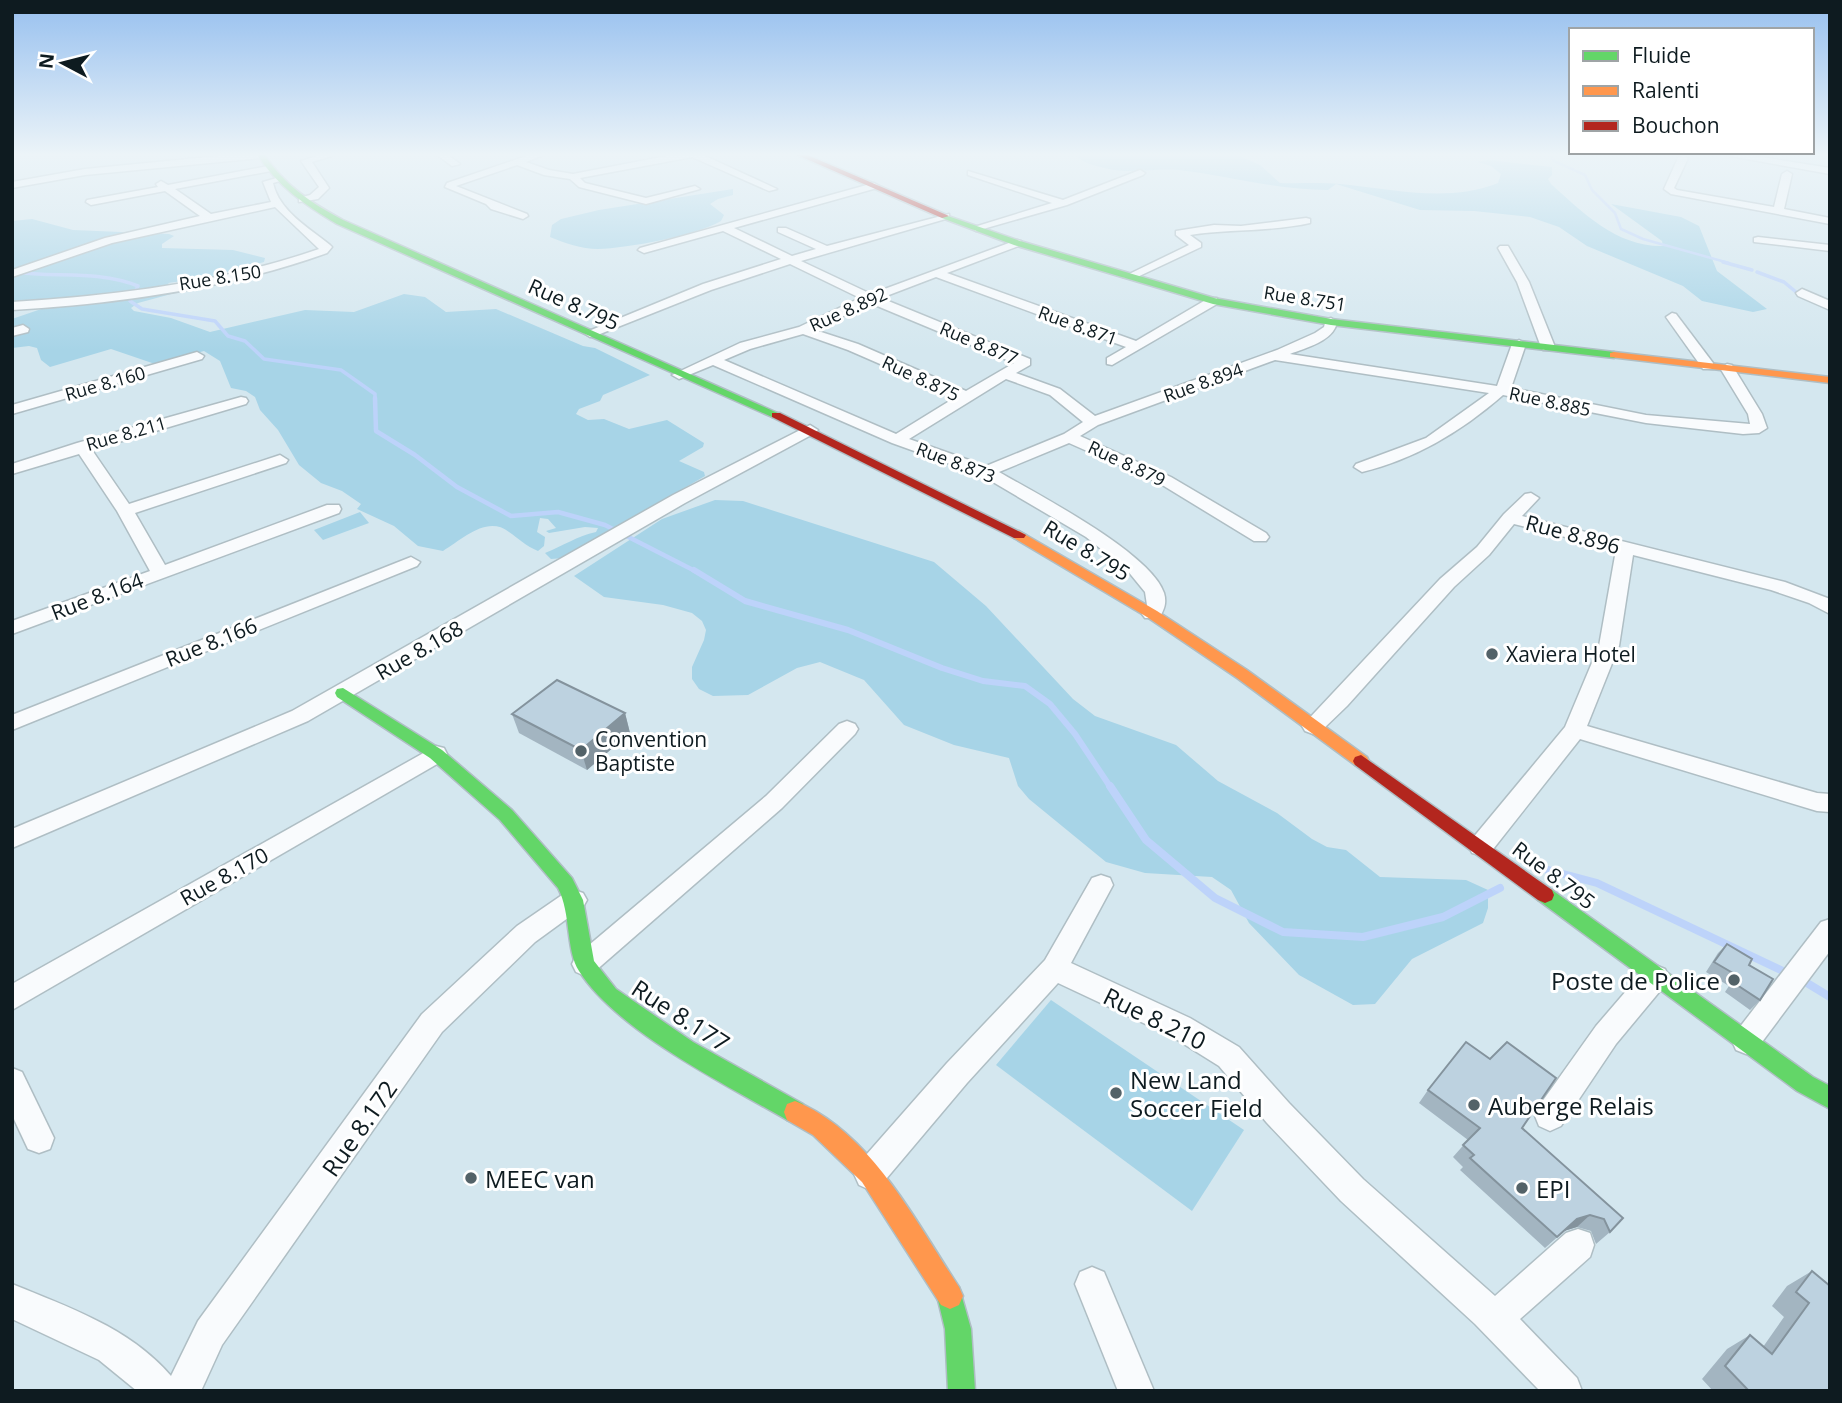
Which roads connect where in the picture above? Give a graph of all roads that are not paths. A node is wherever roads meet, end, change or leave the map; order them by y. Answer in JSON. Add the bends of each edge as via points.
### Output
{"nodes":[{"id":1,"x":198,"y":219,"type":"edge"},
{"id":2,"x":294,"y":219,"type":"edge"},
{"id":3,"x":338,"y":219,"type":"edge"},
{"id":4,"x":755,"y":219,"type":"edge"},
{"id":5,"x":933,"y":219,"type":"edge"},
{"id":6,"x":954,"y":219,"type":"edge"},
{"id":7,"x":1006,"y":219,"type":"edge"},
{"id":8,"x":1306,"y":221,"type":"dead end"},
{"id":9,"x":863,"y":224,"type":"dead end"},
{"id":10,"x":725,"y":228,"type":"junction"},
{"id":11,"x":976,"y":228,"type":"junction"},
{"id":12,"x":782,"y":230,"type":"dead end"},
{"id":13,"x":885,"y":233,"type":"junction"},
{"id":14,"x":1758,"y":240,"type":"dead end"},
{"id":15,"x":1017,"y":243,"type":"junction"},
{"id":16,"x":1504,"y":247,"type":"dead end"},
{"id":17,"x":1830,"y":248,"type":"edge"},
{"id":18,"x":643,"y":250,"type":"dead end"},
{"id":19,"x":827,"y":250,"type":"junction"},
{"id":20,"x":791,"y":261,"type":"junction"},
{"id":21,"x":936,"y":273,"type":"junction"},
{"id":22,"x":12,"y":274,"type":"edge"},
{"id":23,"x":1129,"y":277,"type":"junction"},
{"id":24,"x":1802,"y":293,"type":"dead end"},
{"id":25,"x":870,"y":298,"type":"junction"},
{"id":26,"x":1213,"y":301,"type":"junction"},
{"id":27,"x":12,"y":306,"type":"edge"},
{"id":28,"x":1830,"y":306,"type":"edge"},
{"id":29,"x":1672,"y":317,"type":"dead end"},
{"id":30,"x":1331,"y":322,"type":"junction"},
{"id":31,"x":804,"y":330,"type":"junction"},
{"id":32,"x":590,"y":333,"type":"junction"},
{"id":33,"x":1519,"y":344,"type":"junction"},
{"id":34,"x":1137,"y":346,"type":"junction"},
{"id":35,"x":1548,"y":347,"type":"junction"},
{"id":36,"x":197,"y":356,"type":"dead end"},
{"id":37,"x":1273,"y":356,"type":"junction"},
{"id":38,"x":712,"y":360,"type":"junction"},
{"id":39,"x":1112,"y":361,"type":"dead end"},
{"id":40,"x":1708,"y":366,"type":"junction"},
{"id":41,"x":1727,"y":368,"type":"junction"},
{"id":42,"x":1005,"y":374,"type":"junction"},
{"id":43,"x":679,"y":375,"type":"junction"},
{"id":44,"x":1830,"y":380,"type":"edge"},
{"id":45,"x":1500,"y":390,"type":"junction"},
{"id":46,"x":967,"y":397,"type":"junction"},
{"id":47,"x":241,"y":401,"type":"dead end"},
{"id":48,"x":12,"y":410,"type":"edge"},
{"id":49,"x":1093,"y":422,"type":"junction"},
{"id":50,"x":810,"y":430,"type":"junction"},
{"id":51,"x":1069,"y":437,"type":"junction"},
{"id":52,"x":897,"y":440,"type":"junction"},
{"id":53,"x":82,"y":446,"type":"junction"},
{"id":54,"x":280,"y":460,"type":"dead end"},
{"id":55,"x":1362,"y":467,"type":"dead end"},
{"id":56,"x":12,"y":469,"type":"edge"},
{"id":57,"x":987,"y":472,"type":"junction"},
{"id":58,"x":1531,"y":498,"type":"dead end"},
{"id":59,"x":333,"y":509,"type":"dead end"},
{"id":60,"x":125,"y":511,"type":"junction"},
{"id":61,"x":1510,"y":517,"type":"junction"},
{"id":62,"x":1261,"y":537,"type":"dead end"},
{"id":63,"x":1625,"y":548,"type":"junction"},
{"id":64,"x":411,"y":562,"type":"dead end"},
{"id":65,"x":160,"y":573,"type":"junction"},
{"id":66,"x":1830,"y":608,"type":"edge"},
{"id":67,"x":1152,"y":614,"type":"junction"},
{"id":68,"x":12,"y":628,"type":"edge"},
{"id":69,"x":343,"y":693,"type":"junction"},
{"id":70,"x":12,"y":723,"type":"edge"},
{"id":71,"x":1313,"y":726,"type":"junction"},
{"id":72,"x":847,"y":729,"type":"dead end"},
{"id":73,"x":1575,"y":730,"type":"junction"},
{"id":74,"x":436,"y":754,"type":"junction"},
{"id":75,"x":1830,"y":803,"type":"edge"},
{"id":76,"x":12,"y":839,"type":"edge"},
{"id":77,"x":1481,"y":846,"type":"junction"},
{"id":78,"x":1101,"y":885,"type":"dead end"},
{"id":79,"x":574,"y":900,"type":"junction"},
{"id":80,"x":1830,"y":930,"type":"edge"},
{"id":81,"x":585,"y":964,"type":"junction"},
{"id":82,"x":1054,"y":968,"type":"junction"},
{"id":83,"x":1655,"y":977,"type":"junction"},
{"id":84,"x":12,"y":999,"type":"edge"},
{"id":85,"x":1746,"y":1041,"type":"junction"},
{"id":86,"x":12,"y":1082,"type":"edge"},
{"id":87,"x":1805,"y":1084,"type":"junction"},
{"id":88,"x":1830,"y":1098,"type":"edge"},
{"id":89,"x":1830,"y":1106,"type":"edge"},
{"id":90,"x":1550,"y":1116,"type":"dead end"},
{"id":91,"x":39,"y":1138,"type":"dead end"},
{"id":92,"x":870,"y":1174,"type":"junction"},
{"id":93,"x":1578,"y":1245,"type":"dead end"},
{"id":94,"x":1091,"y":1284,"type":"dead end"},
{"id":95,"x":12,"y":1301,"type":"edge"},
{"id":96,"x":1496,"y":1318,"type":"junction"},
{"id":97,"x":160,"y":1391,"type":"edge"},
{"id":98,"x":182,"y":1391,"type":"edge"},
{"id":99,"x":962,"y":1391,"type":"edge"},
{"id":100,"x":1136,"y":1391,"type":"edge"},
{"id":101,"x":1564,"y":1391,"type":"edge"}],
"edges":[{"from":1,"to":22,"type":"street","via":[[109,240]]},
{"from":2,"to":27,"type":"street","name":"Rue 8.150","via":[[326,247],[323,251],[273,269],[230,277],[74,303]]},
{"from":3,"to":32,"type":"main road","name":"Rue 8.795"},
{"from":4,"to":10,"type":"street"},
{"from":5,"to":13,"type":"street"},
{"from":6,"to":11,"type":"main road","name":"Rue 8.751"},
{"from":7,"to":11,"type":"street"},
{"from":8,"to":23,"type":"street","via":[[1180,233],[1197,246]]},
{"from":9,"to":13,"type":"street"},
{"from":10,"to":18,"type":"street"},
{"from":10,"to":20,"type":"street"},
{"from":11,"to":15,"type":"main road","name":"Rue 8.751"},
{"from":12,"to":19,"type":"street"},
{"from":13,"to":19,"type":"street"},
{"from":14,"to":17,"type":"street"},
{"from":15,"to":21,"type":"street","name":"Rue 8.892"},
{"from":15,"to":23,"type":"main road","name":"Rue 8.751"},
{"from":16,"to":35,"type":"street"},
{"from":19,"to":20,"type":"street"},
{"from":20,"to":25,"type":"street"},
{"from":20,"to":32,"type":"street","via":[[707,287]]},
{"from":21,"to":25,"type":"street","name":"Rue 8.892"},
{"from":21,"to":34,"type":"street","name":"Rue 8.871"},
{"from":23,"to":26,"type":"main road","name":"Rue 8.751"},
{"from":24,"to":28,"type":"street"},
{"from":25,"to":31,"type":"street","name":"Rue 8.892"},
{"from":25,"to":42,"type":"street","name":"Rue 8.877","via":[[1025,362]]},
{"from":26,"to":30,"type":"main road","name":"Rue 8.751"},
{"from":26,"to":34,"type":"street","name":"Rue 8.871"},
{"from":29,"to":40,"type":"street"},
{"from":30,"to":33,"type":"main road","name":"Rue 8.751"},
{"from":30,"to":37,"type":"street","name":"Rue 8.894","via":[[1320,336]]},
{"from":31,"to":38,"type":"street","name":"Rue 8.892"},
{"from":31,"to":46,"type":"street","name":"Rue 8.875"},
{"from":32,"to":43,"type":"main road","name":"Rue 8.795"},
{"from":33,"to":35,"type":"main road","name":"Rue 8.751"},
{"from":33,"to":45,"type":"street","via":[[1506,385]]},
{"from":34,"to":39,"type":"street"},
{"from":35,"to":40,"type":"main road","name":"Rue 8.751"},
{"from":36,"to":48,"type":"street","name":"Rue 8.160"},
{"from":37,"to":45,"type":"street","name":"Rue 8.885"},
{"from":37,"to":49,"type":"street","name":"Rue 8.894"},
{"from":38,"to":43,"type":"street","name":"Rue 8.892"},
{"from":38,"to":52,"type":"street","name":"Rue 8.873"},
{"from":40,"to":41,"type":"main road","name":"Rue 8.751"},
{"from":41,"to":44,"type":"main road","name":"Rue 8.751"},
{"from":41,"to":45,"type":"street","name":"Rue 8.885","via":[[1759,428],[1646,419]]},
{"from":42,"to":46,"type":"street","name":"Rue 8.877"},
{"from":42,"to":49,"type":"street","via":[[1055,392]]},
{"from":43,"to":50,"type":"main road","name":"Rue 8.795"},
{"from":45,"to":55,"type":"street","via":[[1431,441]]},
{"from":46,"to":52,"type":"street","name":"Rue 8.875"},
{"from":47,"to":53,"type":"street","name":"Rue 8.211"},
{"from":49,"to":51,"type":"street","name":"Rue 8.894"},
{"from":50,"to":67,"type":"main road","name":"Rue 8.795","via":[[1001,524]]},
{"from":50,"to":69,"type":"street","name":"Rue 8.168","via":[[679,499]]},
{"from":51,"to":57,"type":"street","name":"Rue 8.879"},
{"from":51,"to":62,"type":"street","name":"Rue 8.879","via":[[1166,480]]},
{"from":52,"to":57,"type":"street","name":"Rue 8.873"},
{"from":53,"to":56,"type":"street","name":"Rue 8.211"},
{"from":53,"to":60,"type":"street","name":"Rue 8.164"},
{"from":54,"to":60,"type":"street"},
{"from":57,"to":67,"type":"street","name":"Rue 8.873","via":[[1093,533],[1133,566],[1154,591]]},
{"from":58,"to":61,"type":"street"},
{"from":59,"to":65,"type":"street"},
{"from":60,"to":65,"type":"street","name":"Rue 8.164"},
{"from":61,"to":63,"type":"street","name":"Rue 8.896"},
{"from":61,"to":71,"type":"street","name":"Rue 8.896","via":[[1483,551],[1447,583]]},
{"from":63,"to":66,"type":"street","name":"Rue 8.896","via":[[1778,586]]},
{"from":63,"to":73,"type":"street","via":[[1609,646]]},
{"from":64,"to":70,"type":"street","name":"Rue 8.166"},
{"from":65,"to":68,"type":"street","name":"Rue 8.164"},
{"from":67,"to":71,"type":"main road","name":"Rue 8.795"},
{"from":69,"to":74,"type":"main road","name":"Rue 8.177"},
{"from":69,"to":76,"type":"street","name":"Rue 8.168","via":[[300,716]]},
{"from":71,"to":77,"type":"main road","name":"Rue 8.795"},
{"from":72,"to":81,"type":"street","via":[[774,802]]},
{"from":73,"to":75,"type":"street"},
{"from":73,"to":77,"type":"street"},
{"from":74,"to":79,"type":"main road","name":"Rue 8.177","via":[[506,815],[565,883]]},
{"from":74,"to":84,"type":"street","name":"Rue 8.170"},
{"from":77,"to":83,"type":"main road","name":"Rue 8.795"},
{"from":78,"to":82,"type":"street"},
{"from":79,"to":81,"type":"main road","name":"Rue 8.177"},
{"from":79,"to":98,"type":"street","name":"Rue 8.172","via":[[526,934],[432,1023],[210,1333]]},
{"from":80,"to":85,"type":"street"},
{"from":81,"to":92,"type":"main road","name":"Rue 8.177","via":[[609,995],[685,1049],[821,1127]]},
{"from":82,"to":92,"type":"street"},
{"from":82,"to":96,"type":"street","name":"Rue 8.210","via":[[1221,1051],[1351,1189]]},
{"from":83,"to":85,"type":"main road","name":"Rue 8.795"},
{"from":83,"to":90,"type":"street","via":[[1606,1035]]},
{"from":85,"to":87,"type":"main road","name":"Rue 8.795"},
{"from":86,"to":91,"type":"street"},
{"from":87,"to":88,"type":"main road","name":"Rue 8.795"},
{"from":87,"to":89,"type":"main road"},
{"from":92,"to":99,"type":"main road","name":"Rue 8.177","via":[[949,1293],[958,1329]]},
{"from":93,"to":96,"type":"street"},
{"from":94,"to":100,"type":"street"},
{"from":95,"to":97,"type":"street","via":[[112,1349],[148,1374]]},
{"from":96,"to":101,"type":"street","name":"Rue 8.210"}]}
